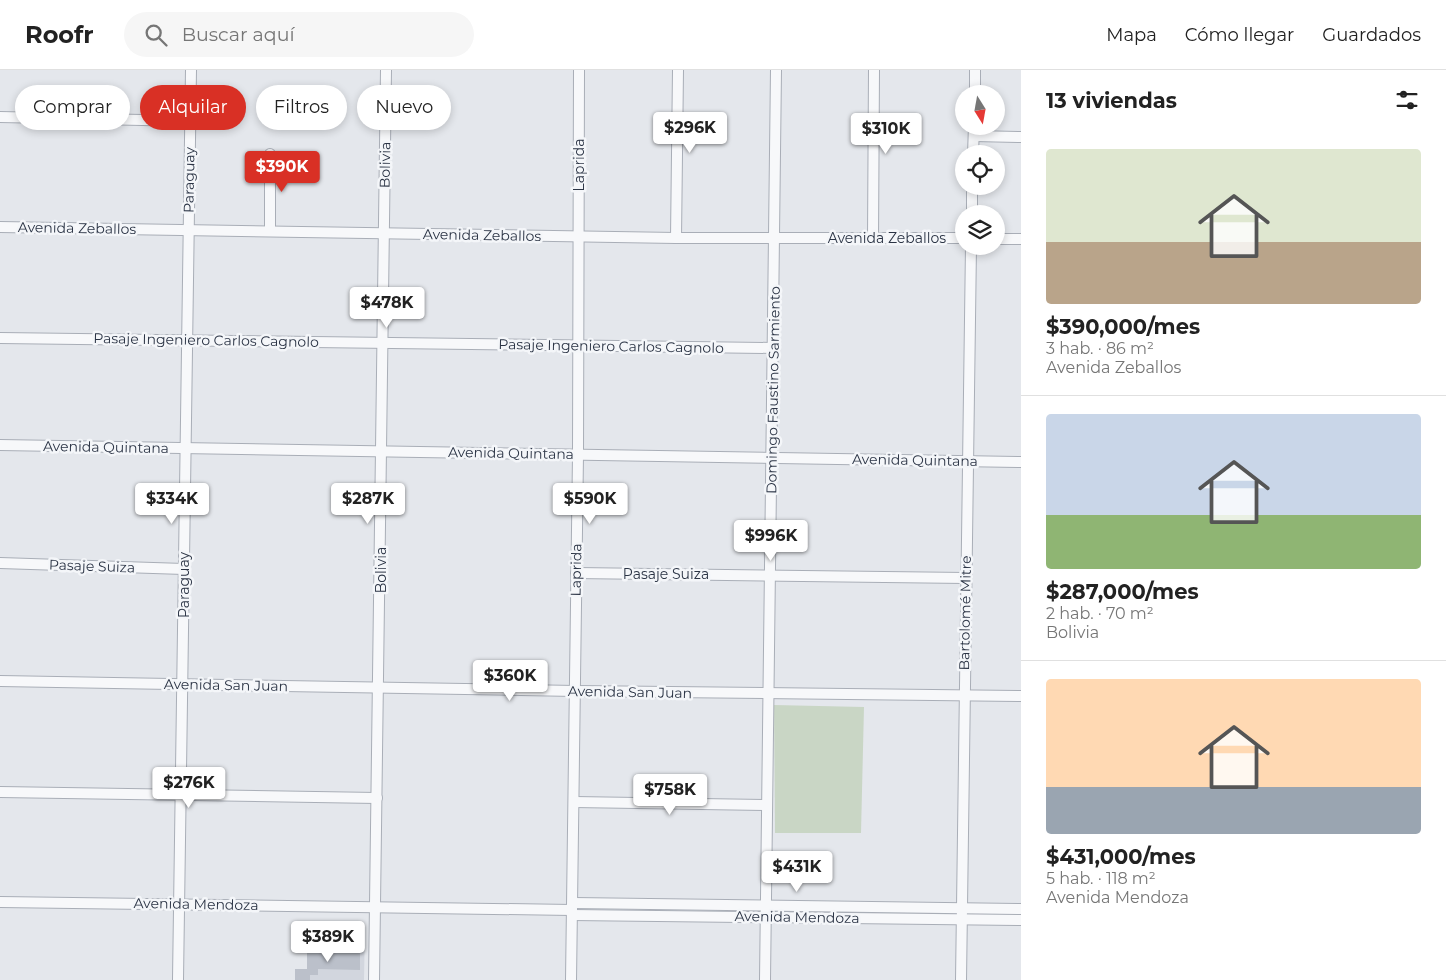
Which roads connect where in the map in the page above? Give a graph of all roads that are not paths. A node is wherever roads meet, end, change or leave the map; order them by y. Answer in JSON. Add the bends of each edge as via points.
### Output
{"nodes":[{"id":1,"x":191,"y":70,"type":"edge"},
{"id":2,"x":386,"y":70,"type":"edge"},
{"id":3,"x":579,"y":70,"type":"edge"},
{"id":4,"x":678,"y":70,"type":"edge"},
{"id":5,"x":776,"y":70,"type":"edge"},
{"id":6,"x":874,"y":70,"type":"edge"},
{"id":7,"x":975,"y":70,"type":"edge"},
{"id":8,"x":191,"y":85,"type":"edge"},
{"id":9,"x":975,"y":85,"type":"edge"},
{"id":10,"x":0,"y":117,"type":"edge"},
{"id":11,"x":140,"y":120,"type":"edge"},
{"id":12,"x":190,"y":130,"type":"edge"},
{"id":13,"x":1005,"y":135,"type":"edge"},
{"id":14,"x":1021,"y":137,"type":"edge"},
{"id":15,"x":270,"y":154,"type":"dead end"},
{"id":16,"x":0,"y":226,"type":"edge"},
{"id":17,"x":188,"y":229,"type":"junction"},
{"id":18,"x":270,"y":231,"type":"junction"},
{"id":19,"x":384,"y":233,"type":"junction"},
{"id":20,"x":578,"y":236,"type":"junction"},
{"id":21,"x":676,"y":238,"type":"junction"},
{"id":22,"x":774,"y":238,"type":"junction"},
{"id":23,"x":955,"y":238,"type":"edge"},
{"id":24,"x":1005,"y":238,"type":"edge"},
{"id":25,"x":873,"y":239,"type":"junction"},
{"id":26,"x":1021,"y":239,"type":"edge"},
{"id":27,"x":971,"y":255,"type":"edge"},
{"id":28,"x":0,"y":338,"type":"edge"},
{"id":29,"x":188,"y":340,"type":"junction"},
{"id":30,"x":384,"y":342,"type":"junction"},
{"id":31,"x":578,"y":346,"type":"junction"},
{"id":32,"x":773,"y":348,"type":"junction"},
{"id":33,"x":0,"y":445,"type":"edge"},
{"id":34,"x":186,"y":448,"type":"junction"},
{"id":35,"x":382,"y":451,"type":"junction"},
{"id":36,"x":578,"y":455,"type":"junction"},
{"id":37,"x":773,"y":458,"type":"junction"},
{"id":38,"x":967,"y":461,"type":"junction"},
{"id":39,"x":1021,"y":462,"type":"edge"},
{"id":40,"x":0,"y":563,"type":"edge"},
{"id":41,"x":184,"y":569,"type":"junction"},
{"id":42,"x":576,"y":573,"type":"junction"},
{"id":43,"x":771,"y":574,"type":"junction"},
{"id":44,"x":966,"y":578,"type":"junction"},
{"id":45,"x":0,"y":681,"type":"edge"},
{"id":46,"x":184,"y":684,"type":"junction"},
{"id":47,"x":380,"y":687,"type":"junction"},
{"id":48,"x":575,"y":691,"type":"junction"},
{"id":49,"x":770,"y":693,"type":"junction"},
{"id":50,"x":964,"y":694,"type":"junction"},
{"id":51,"x":1021,"y":696,"type":"edge"},
{"id":52,"x":0,"y":792,"type":"edge"},
{"id":53,"x":181,"y":796,"type":"junction"},
{"id":54,"x":378,"y":798,"type":"junction"},
{"id":55,"x":574,"y":802,"type":"junction"},
{"id":56,"x":767,"y":805,"type":"junction"},
{"id":57,"x":0,"y":902,"type":"edge"},
{"id":58,"x":179,"y":904,"type":"junction"},
{"id":59,"x":766,"y":906,"type":"junction"},
{"id":60,"x":376,"y":907,"type":"junction"},
{"id":61,"x":962,"y":908,"type":"junction"},
{"id":62,"x":572,"y":909,"type":"junction"},
{"id":63,"x":1021,"y":909,"type":"edge"},
{"id":64,"x":766,"y":916,"type":"junction"},
{"id":65,"x":963,"y":919,"type":"junction"},
{"id":66,"x":1021,"y":920,"type":"edge"},
{"id":67,"x":178,"y":980,"type":"edge"},
{"id":68,"x":374,"y":980,"type":"edge"},
{"id":69,"x":571,"y":980,"type":"edge"},
{"id":70,"x":765,"y":980,"type":"edge"},
{"id":71,"x":961,"y":980,"type":"edge"}],
"edges":[{"from":1,"to":8,"type":"street","name":"Paraguay"},
{"from":2,"to":19,"type":"street","name":"Bolivia"},
{"from":3,"to":20,"type":"street","name":"Laprida"},
{"from":4,"to":21,"type":"street"},
{"from":5,"to":22,"type":"street","name":"Domingo Faustino Sarmiento"},
{"from":6,"to":25,"type":"street"},
{"from":7,"to":9,"type":"street"},
{"from":10,"to":11,"type":"street"},
{"from":12,"to":17,"type":"street","name":"Paraguay"},
{"from":13,"to":14,"type":"street"},
{"from":15,"to":18,"type":"street"},
{"from":16,"to":17,"type":"street","name":"Avenida Zeballos"},
{"from":17,"to":18,"type":"street","name":"Avenida Zeballos"},
{"from":17,"to":29,"type":"street","name":"Paraguay"},
{"from":18,"to":19,"type":"street","name":"Avenida Zeballos"},
{"from":19,"to":20,"type":"street","name":"Avenida Zeballos"},
{"from":19,"to":30,"type":"street","name":"Bolivia"},
{"from":20,"to":21,"type":"street","name":"Avenida Zeballos"},
{"from":20,"to":31,"type":"street","name":"Laprida"},
{"from":21,"to":22,"type":"street","name":"Avenida Zeballos"},
{"from":22,"to":25,"type":"street","name":"Avenida Zeballos"},
{"from":22,"to":32,"type":"street","name":"Domingo Faustino Sarmiento"},
{"from":23,"to":25,"type":"street","name":"Avenida Zeballos"},
{"from":24,"to":26,"type":"street"},
{"from":27,"to":38,"type":"street","name":"Bartolomé Mitre"},
{"from":28,"to":29,"type":"street","name":"Pasaje Ingeniero Carlos Cagnolo"},
{"from":29,"to":30,"type":"street","name":"Pasaje Ingeniero Carlos Cagnolo"},
{"from":29,"to":34,"type":"street","name":"Paraguay"},
{"from":30,"to":31,"type":"street","name":"Pasaje Ingeniero Carlos Cagnolo"},
{"from":30,"to":35,"type":"street","name":"Bolivia"},
{"from":31,"to":32,"type":"street","name":"Pasaje Ingeniero Carlos Cagnolo"},
{"from":31,"to":36,"type":"street","name":"Laprida"},
{"from":32,"to":37,"type":"street","name":"Domingo Faustino Sarmiento"},
{"from":33,"to":34,"type":"street","name":"Avenida Quintana"},
{"from":34,"to":35,"type":"street","name":"Avenida Quintana"},
{"from":34,"to":41,"type":"street","name":"Paraguay"},
{"from":35,"to":36,"type":"street","name":"Avenida Quintana"},
{"from":35,"to":47,"type":"street","name":"Bolivia"},
{"from":36,"to":37,"type":"street","name":"Avenida Quintana"},
{"from":36,"to":42,"type":"street","name":"Laprida"},
{"from":37,"to":38,"type":"street","name":"Avenida Quintana"},
{"from":37,"to":43,"type":"street","name":"Domingo Faustino Sarmiento"},
{"from":38,"to":39,"type":"street","name":"Avenida Quintana"},
{"from":38,"to":44,"type":"street","name":"Bartolomé Mitre"},
{"from":40,"to":41,"type":"street","name":"Pasaje Suiza"},
{"from":41,"to":46,"type":"street","name":"Paraguay"},
{"from":42,"to":43,"type":"street","name":"Pasaje Suiza"},
{"from":42,"to":48,"type":"street","name":"Laprida"},
{"from":43,"to":44,"type":"street","name":"Pasaje Suiza"},
{"from":43,"to":49,"type":"street","name":"Domingo Faustino Sarmiento"},
{"from":44,"to":50,"type":"street","name":"Bartolomé Mitre"},
{"from":45,"to":46,"type":"street","name":"Avenida San Juan"},
{"from":46,"to":47,"type":"street","name":"Avenida San Juan"},
{"from":46,"to":53,"type":"street","name":"Paraguay"},
{"from":47,"to":48,"type":"street","name":"Avenida San Juan"},
{"from":47,"to":54,"type":"street","name":"Bolivia"},
{"from":48,"to":49,"type":"street","name":"Avenida San Juan"},
{"from":48,"to":55,"type":"street","name":"Laprida"},
{"from":49,"to":50,"type":"street","name":"Avenida San Juan"},
{"from":49,"to":56,"type":"street","name":"Domingo Faustino Sarmiento"},
{"from":50,"to":51,"type":"street","name":"Avenida San Juan"},
{"from":50,"to":61,"type":"street","name":"Bartolomé Mitre"},
{"from":52,"to":53,"type":"street"},
{"from":53,"to":54,"type":"street"},
{"from":53,"to":58,"type":"street","name":"Paraguay"},
{"from":54,"to":60,"type":"street","name":"Bolivia"},
{"from":55,"to":56,"type":"street"},
{"from":55,"to":62,"type":"street","name":"Laprida"},
{"from":56,"to":59,"type":"street","name":"Domingo Faustino Sarmiento"},
{"from":57,"to":58,"type":"street","name":"Avenida Mendoza"},
{"from":58,"to":60,"type":"street","name":"Avenida Mendoza"},
{"from":58,"to":67,"type":"street","name":"Paraguay"},
{"from":59,"to":61,"type":"street","name":"Avenida Mendoza"},
{"from":59,"to":62,"type":"street","name":"Avenida Mendoza"},
{"from":59,"to":64,"type":"street","name":"Domingo Faustino Sarmiento"},
{"from":60,"to":62,"type":"street","name":"Avenida Mendoza"},
{"from":60,"to":68,"type":"street","name":"Bolivia"},
{"from":61,"to":63,"type":"street","name":"Avenida Mendoza"},
{"from":61,"to":65,"type":"street","name":"Bartolomé Mitre"},
{"from":62,"to":64,"type":"street","name":"Avenida Mendoza"},
{"from":62,"to":69,"type":"street","name":"Laprida"},
{"from":64,"to":65,"type":"street","name":"Avenida Mendoza"},
{"from":64,"to":70,"type":"street","name":"Domingo Faustino Sarmiento"},
{"from":65,"to":66,"type":"street","name":"Avenida Mendoza"},
{"from":65,"to":71,"type":"street","name":"Bartolomé Mitre"}]}
